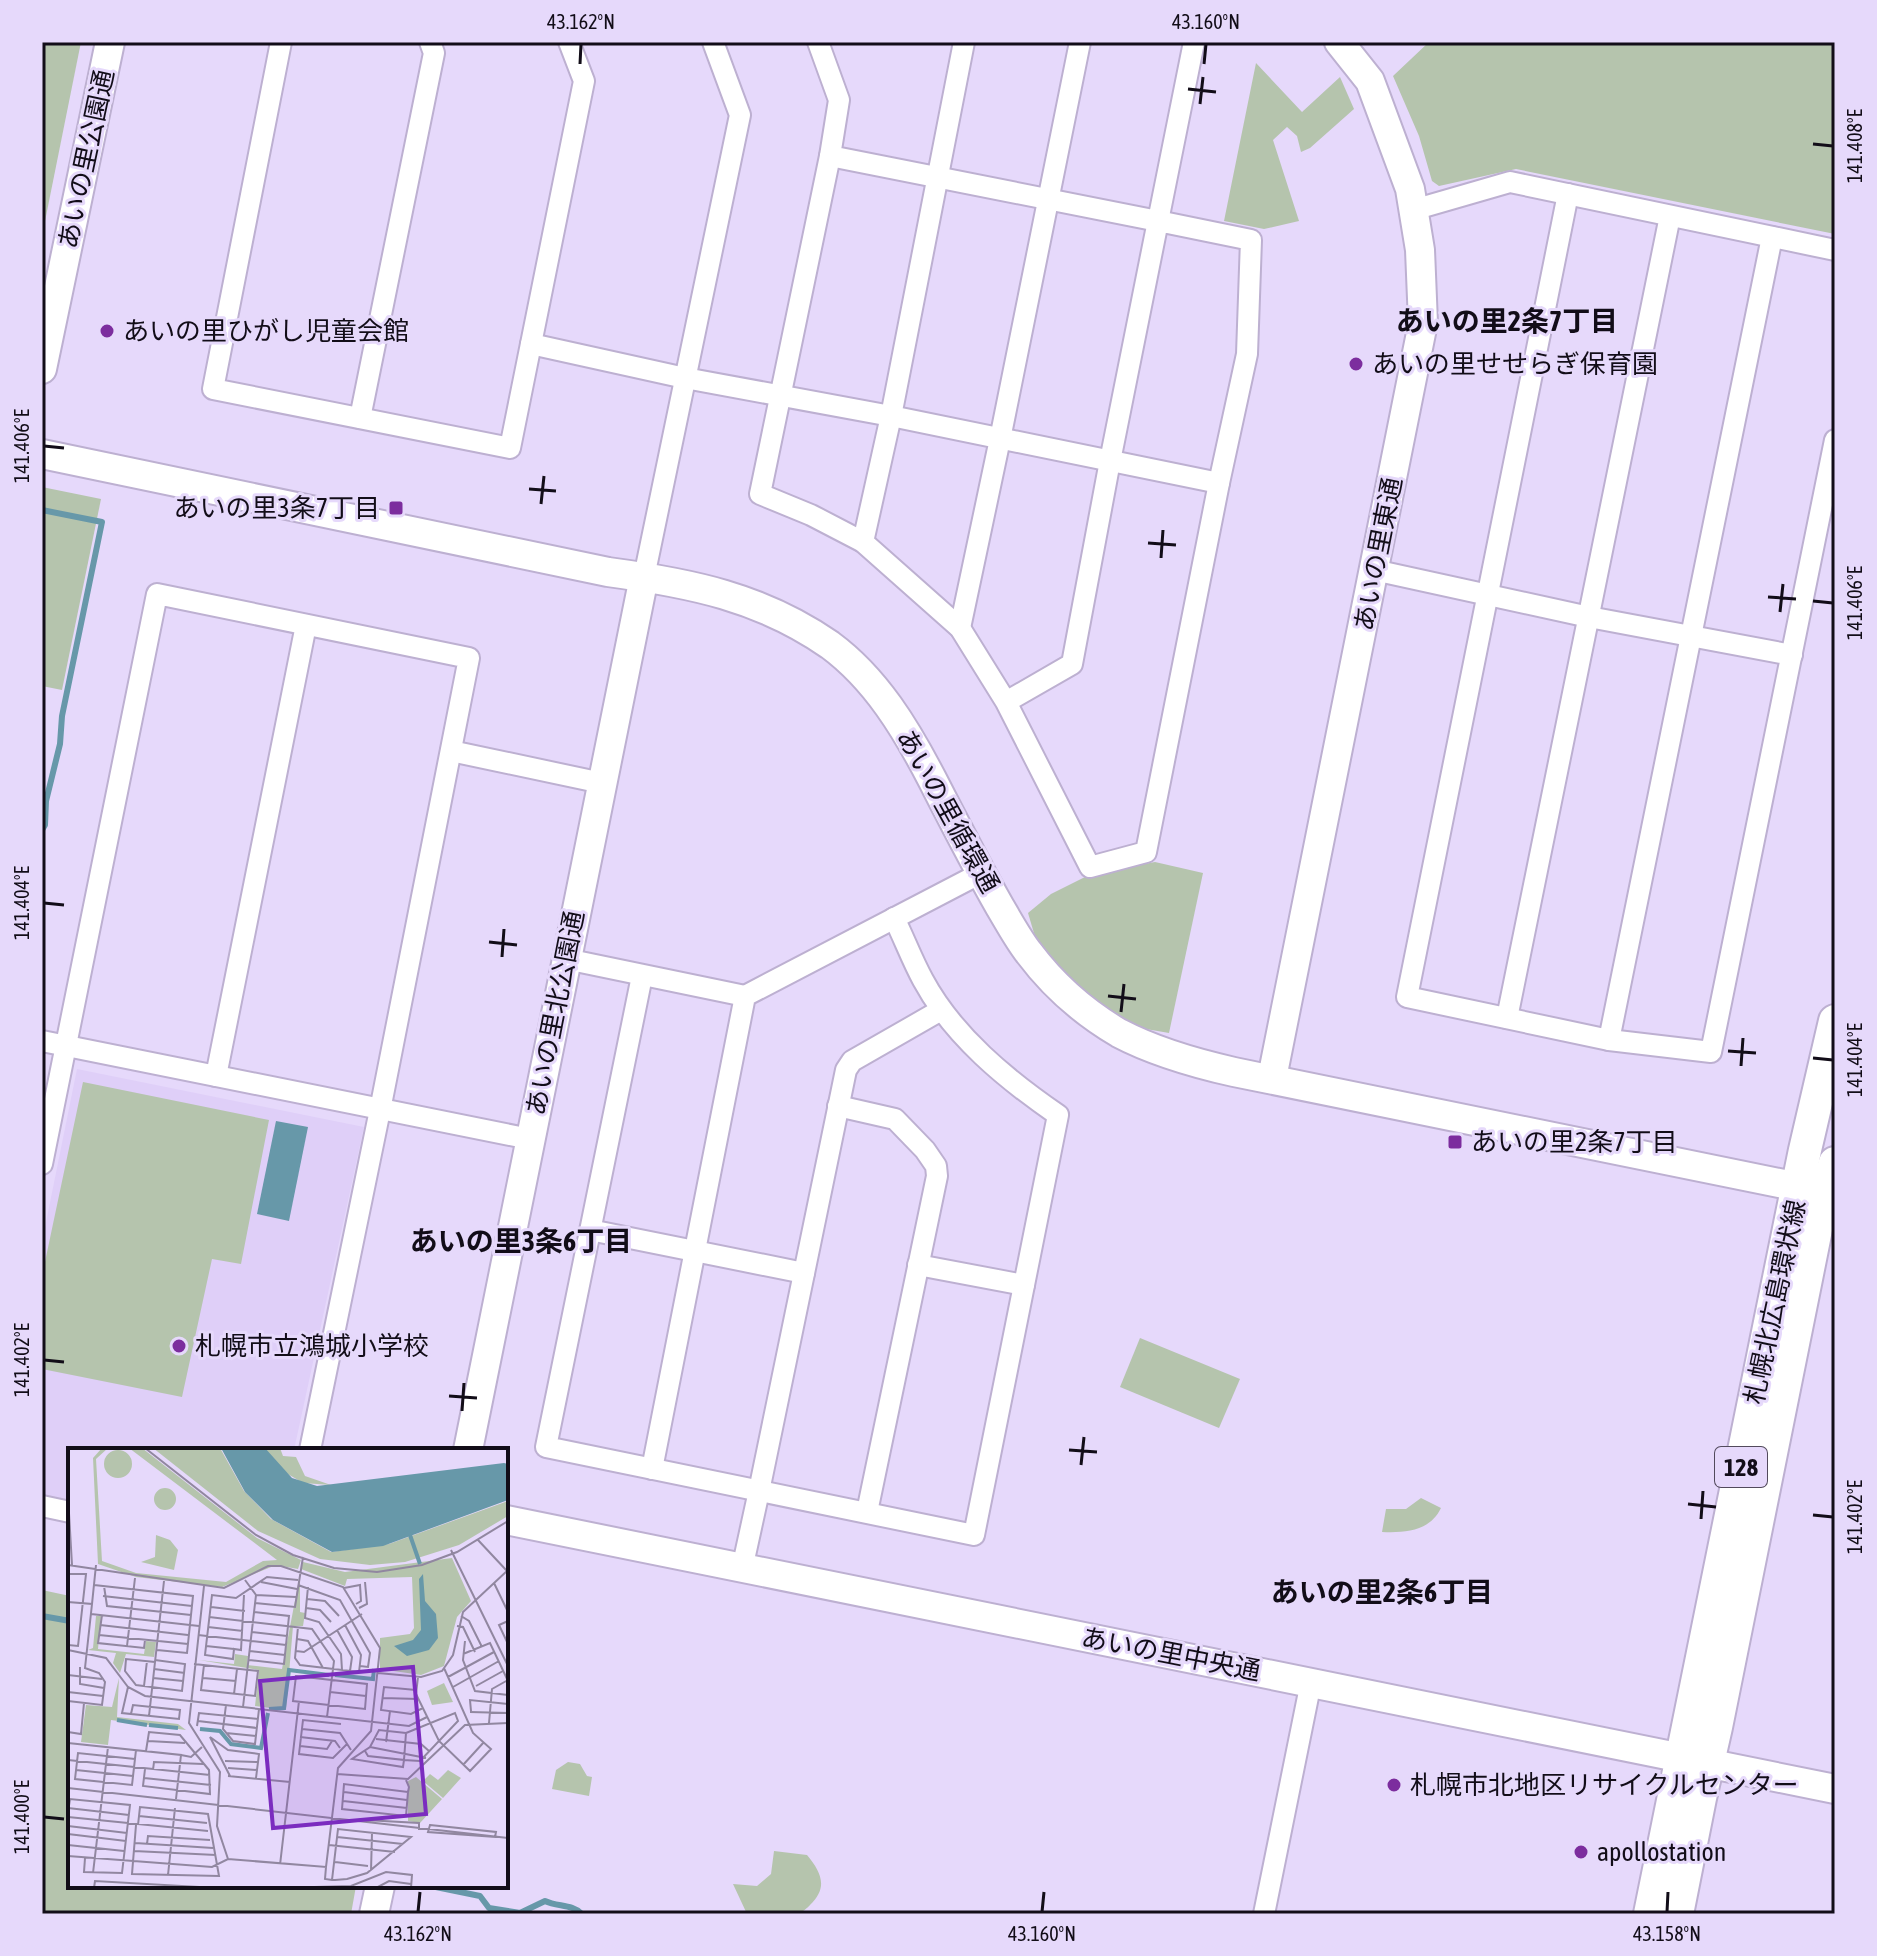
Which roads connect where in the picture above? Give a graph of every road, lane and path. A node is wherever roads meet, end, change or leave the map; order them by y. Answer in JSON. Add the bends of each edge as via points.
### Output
{"nodes":[{"id":1,"x":110,"y":42,"type":"edge"},
{"id":2,"x":281,"y":42,"type":"edge"},
{"id":3,"x":430,"y":42,"type":"edge"},
{"id":4,"x":569,"y":42,"type":"edge"},
{"id":5,"x":713,"y":42,"type":"edge"},
{"id":6,"x":818,"y":42,"type":"edge"},
{"id":7,"x":964,"y":42,"type":"edge"},
{"id":8,"x":1080,"y":42,"type":"edge"},
{"id":9,"x":1194,"y":42,"type":"edge"},
{"id":10,"x":1339,"y":42,"type":"edge"},
{"id":11,"x":830,"y":156,"type":"junction"},
{"id":12,"x":939,"y":177,"type":"junction"},
{"id":13,"x":1568,"y":194,"type":"junction"},
{"id":14,"x":1049,"y":199,"type":"junction"},
{"id":15,"x":1413,"y":210,"type":"junction"},
{"id":16,"x":1670,"y":216,"type":"junction"},
{"id":17,"x":1158,"y":221,"type":"junction"},
{"id":18,"x":1772,"y":237,"type":"junction"},
{"id":19,"x":1835,"y":250,"type":"edge"},
{"id":20,"x":531,"y":344,"type":"junction"},
{"id":21,"x":42,"y":369,"type":"edge"},
{"id":22,"x":685,"y":378,"type":"junction"},
{"id":23,"x":780,"y":395,"type":"junction"},
{"id":24,"x":891,"y":416,"type":"junction"},
{"id":25,"x":360,"y":418,"type":"junction"},
{"id":26,"x":1000,"y":439,"type":"junction"},
{"id":27,"x":1835,"y":440,"type":"edge"},
{"id":28,"x":42,"y":454,"type":"edge"},
{"id":29,"x":1110,"y":461,"type":"junction"},
{"id":30,"x":1219,"y":483,"type":"junction"},
{"id":31,"x":863,"y":542,"type":"junction"},
{"id":32,"x":1374,"y":570,"type":"junction"},
{"id":33,"x":644,"y":577,"type":"junction"},
{"id":34,"x":1487,"y":595,"type":"junction"},
{"id":35,"x":1589,"y":617,"type":"junction"},
{"id":36,"x":306,"y":625,"type":"junction"},
{"id":37,"x":960,"y":628,"type":"junction"},
{"id":38,"x":1691,"y":635,"type":"junction"},
{"id":39,"x":1792,"y":655,"type":"junction"},
{"id":40,"x":1006,"y":702,"type":"junction"},
{"id":41,"x":451,"y":751,"type":"junction"},
{"id":42,"x":602,"y":783,"type":"junction"},
{"id":43,"x":981,"y":873,"type":"junction"},
{"id":44,"x":894,"y":918,"type":"junction"},
{"id":45,"x":566,"y":959,"type":"junction"},
{"id":46,"x":642,"y":976,"type":"junction"},
{"id":47,"x":745,"y":996,"type":"junction"},
{"id":48,"x":941,"y":1010,"type":"junction"},
{"id":49,"x":1507,"y":1018,"type":"junction"},
{"id":50,"x":1835,"y":1021,"type":"edge"},
{"id":51,"x":1609,"y":1040,"type":"junction"},
{"id":52,"x":42,"y":1041,"type":"edge"},
{"id":53,"x":66,"y":1046,"type":"junction"},
{"id":54,"x":216,"y":1076,"type":"junction"},
{"id":55,"x":1272,"y":1078,"type":"junction"},
{"id":56,"x":838,"y":1106,"type":"junction"},
{"id":57,"x":380,"y":1110,"type":"junction"},
{"id":58,"x":530,"y":1139,"type":"junction"},
{"id":59,"x":42,"y":1164,"type":"edge"},
{"id":60,"x":1823,"y":1184,"type":"edge"},
{"id":61,"x":590,"y":1230,"type":"junction"},
{"id":62,"x":696,"y":1250,"type":"junction"},
{"id":63,"x":918,"y":1265,"type":"junction"},
{"id":64,"x":804,"y":1273,"type":"junction"},
{"id":65,"x":1024,"y":1285,"type":"junction"},
{"id":66,"x":310,"y":1448,"type":"edge"},
{"id":67,"x":468,"y":1448,"type":"edge"},
{"id":68,"x":652,"y":1469,"type":"junction"},
{"id":69,"x":759,"y":1491,"type":"junction"},
{"id":70,"x":42,"y":1506,"type":"edge"},
{"id":71,"x":68,"y":1512,"type":"edge"},
{"id":72,"x":867,"y":1512,"type":"junction"},
{"id":73,"x":508,"y":1520,"type":"edge"},
{"id":74,"x":742,"y":1569,"type":"junction"},
{"id":75,"x":1311,"y":1682,"type":"junction"},
{"id":76,"x":1695,"y":1760,"type":"junction"},
{"id":77,"x":1835,"y":1789,"type":"edge"},
{"id":78,"x":380,"y":1888,"type":"edge"},
{"id":79,"x":374,"y":1914,"type":"edge"},
{"id":80,"x":1264,"y":1914,"type":"edge"},
{"id":81,"x":1650,"y":1914,"type":"edge"},
{"id":82,"x":1677,"y":1914,"type":"edge"}],
"edges":[{"from":1,"to":21,"type":"street","name":"あいの里公園通"},
{"from":2,"to":25,"type":"street","via":[[213,389]]},
{"from":3,"to":25,"type":"street","via":[[434,53]]},
{"from":4,"to":20,"type":"street","via":[[584,81]]},
{"from":5,"to":22,"type":"street","via":[[740,115]]},
{"from":6,"to":11,"type":"street","via":[[839,100]]},
{"from":7,"to":12,"type":"street"},
{"from":8,"to":14,"type":"street"},
{"from":9,"to":17,"type":"street"},
{"from":10,"to":15,"type":"street","name":"あいの里東通","via":[[1370,81]]},
{"from":11,"to":12,"type":"street"},
{"from":11,"to":23,"type":"street"},
{"from":12,"to":14,"type":"street"},
{"from":12,"to":24,"type":"street"},
{"from":13,"to":15,"type":"street","via":[[1510,182]]},
{"from":13,"to":16,"type":"street"},
{"from":13,"to":34,"type":"street"},
{"from":14,"to":17,"type":"street"},
{"from":14,"to":26,"type":"street"},
{"from":15,"to":32,"type":"street","name":"あいの里東通","via":[[1423,323]]},
{"from":16,"to":18,"type":"street"},
{"from":16,"to":35,"type":"street"},
{"from":17,"to":29,"type":"street"},
{"from":17,"to":30,"type":"street","via":[[1251,240],[1247,354]]},
{"from":18,"to":19,"type":"street"},
{"from":18,"to":38,"type":"street"},
{"from":20,"to":22,"type":"street"},
{"from":20,"to":25,"type":"street","via":[[510,448]]},
{"from":22,"to":23,"type":"street"},
{"from":22,"to":33,"type":"street"},
{"from":23,"to":24,"type":"street"},
{"from":23,"to":31,"type":"street","via":[[760,494]]},
{"from":24,"to":26,"type":"street"},
{"from":24,"to":31,"type":"street"},
{"from":26,"to":29,"type":"street"},
{"from":26,"to":37,"type":"street"},
{"from":27,"to":39,"type":"street"},
{"from":28,"to":33,"type":"street","name":"あいの里循環通"},
{"from":29,"to":30,"type":"street"},
{"from":29,"to":40,"type":"street","via":[[1072,664]]},
{"from":30,"to":40,"type":"street","via":[[1146,852],[1090,867]]},
{"from":31,"to":37,"type":"street"},
{"from":32,"to":34,"type":"street"},
{"from":32,"to":55,"type":"street","name":"あいの里東通"},
{"from":33,"to":42,"type":"street","name":"あいの里北公園通"},
{"from":33,"to":43,"type":"street","name":"あいの里循環通","via":[[764,607],[832,647],[882,697],[908,733]]},
{"from":34,"to":35,"type":"street"},
{"from":34,"to":49,"type":"street","via":[[1407,997]]},
{"from":35,"to":38,"type":"street"},
{"from":35,"to":49,"type":"street"},
{"from":36,"to":41,"type":"street","via":[[469,658]]},
{"from":36,"to":53,"type":"street","via":[[157,594]]},
{"from":36,"to":54,"type":"street"},
{"from":37,"to":40,"type":"street"},
{"from":38,"to":39,"type":"street"},
{"from":38,"to":51,"type":"street"},
{"from":39,"to":51,"type":"street","via":[[1711,1052]]},
{"from":41,"to":42,"type":"street"},
{"from":41,"to":57,"type":"street"},
{"from":42,"to":45,"type":"street","name":"あいの里北公園通"},
{"from":43,"to":44,"type":"street"},
{"from":43,"to":55,"type":"street","name":"あいの里循環通","via":[[1027,952],[1095,1017],[1131,1038],[1193,1062]]},
{"from":44,"to":47,"type":"street"},
{"from":44,"to":48,"type":"street"},
{"from":45,"to":46,"type":"street"},
{"from":45,"to":58,"type":"street","name":"あいの里北公園通"},
{"from":46,"to":47,"type":"street"},
{"from":46,"to":61,"type":"street"},
{"from":47,"to":62,"type":"street"},
{"from":48,"to":56,"type":"street","via":[[852,1061]]},
{"from":48,"to":65,"type":"street","via":[[1018,1088],[1058,1115]]},
{"from":49,"to":51,"type":"street"},
{"from":50,"to":60,"type":"main road","name":"札幌北広島環状線","number":"128","via":[[1805,1150]]},
{"from":52,"to":53,"type":"street"},
{"from":53,"to":54,"type":"street"},
{"from":53,"to":59,"type":"street"},
{"from":54,"to":57,"type":"street"},
{"from":55,"to":60,"type":"street","name":"あいの里循環通"},
{"from":56,"to":63,"type":"street","via":[[895,1119],[936,1166]]},
{"from":56,"to":64,"type":"street"},
{"from":57,"to":58,"type":"street"},
{"from":57,"to":66,"type":"street"},
{"from":58,"to":67,"type":"street","name":"あいの里北公園通"},
{"from":60,"to":76,"type":"main road","name":"札幌北広島環状線","number":"128"},
{"from":61,"to":62,"type":"street"},
{"from":61,"to":68,"type":"street","via":[[546,1447]]},
{"from":62,"to":64,"type":"street"},
{"from":62,"to":68,"type":"street"},
{"from":63,"to":65,"type":"street"},
{"from":63,"to":72,"type":"street"},
{"from":64,"to":69,"type":"street"},
{"from":65,"to":72,"type":"street","via":[[974,1535]]},
{"from":68,"to":69,"type":"street"},
{"from":69,"to":72,"type":"street"},
{"from":69,"to":74,"type":"street"},
{"from":70,"to":71,"type":"street"},
{"from":73,"to":74,"type":"street","name":"あいの里中央通"},
{"from":74,"to":75,"type":"street","name":"あいの里中央通"},
{"from":75,"to":76,"type":"street","name":"あいの里中央通"},
{"from":75,"to":80,"type":"street"},
{"from":76,"to":77,"type":"street","name":"あいの里中央通"},
{"from":76,"to":81,"type":"main road","name":"札幌北広島環状線","number":"128"},
{"from":76,"to":82,"type":"main road","name":"札幌北広島環状線","number":"128"},
{"from":78,"to":79,"type":"street"}]}
